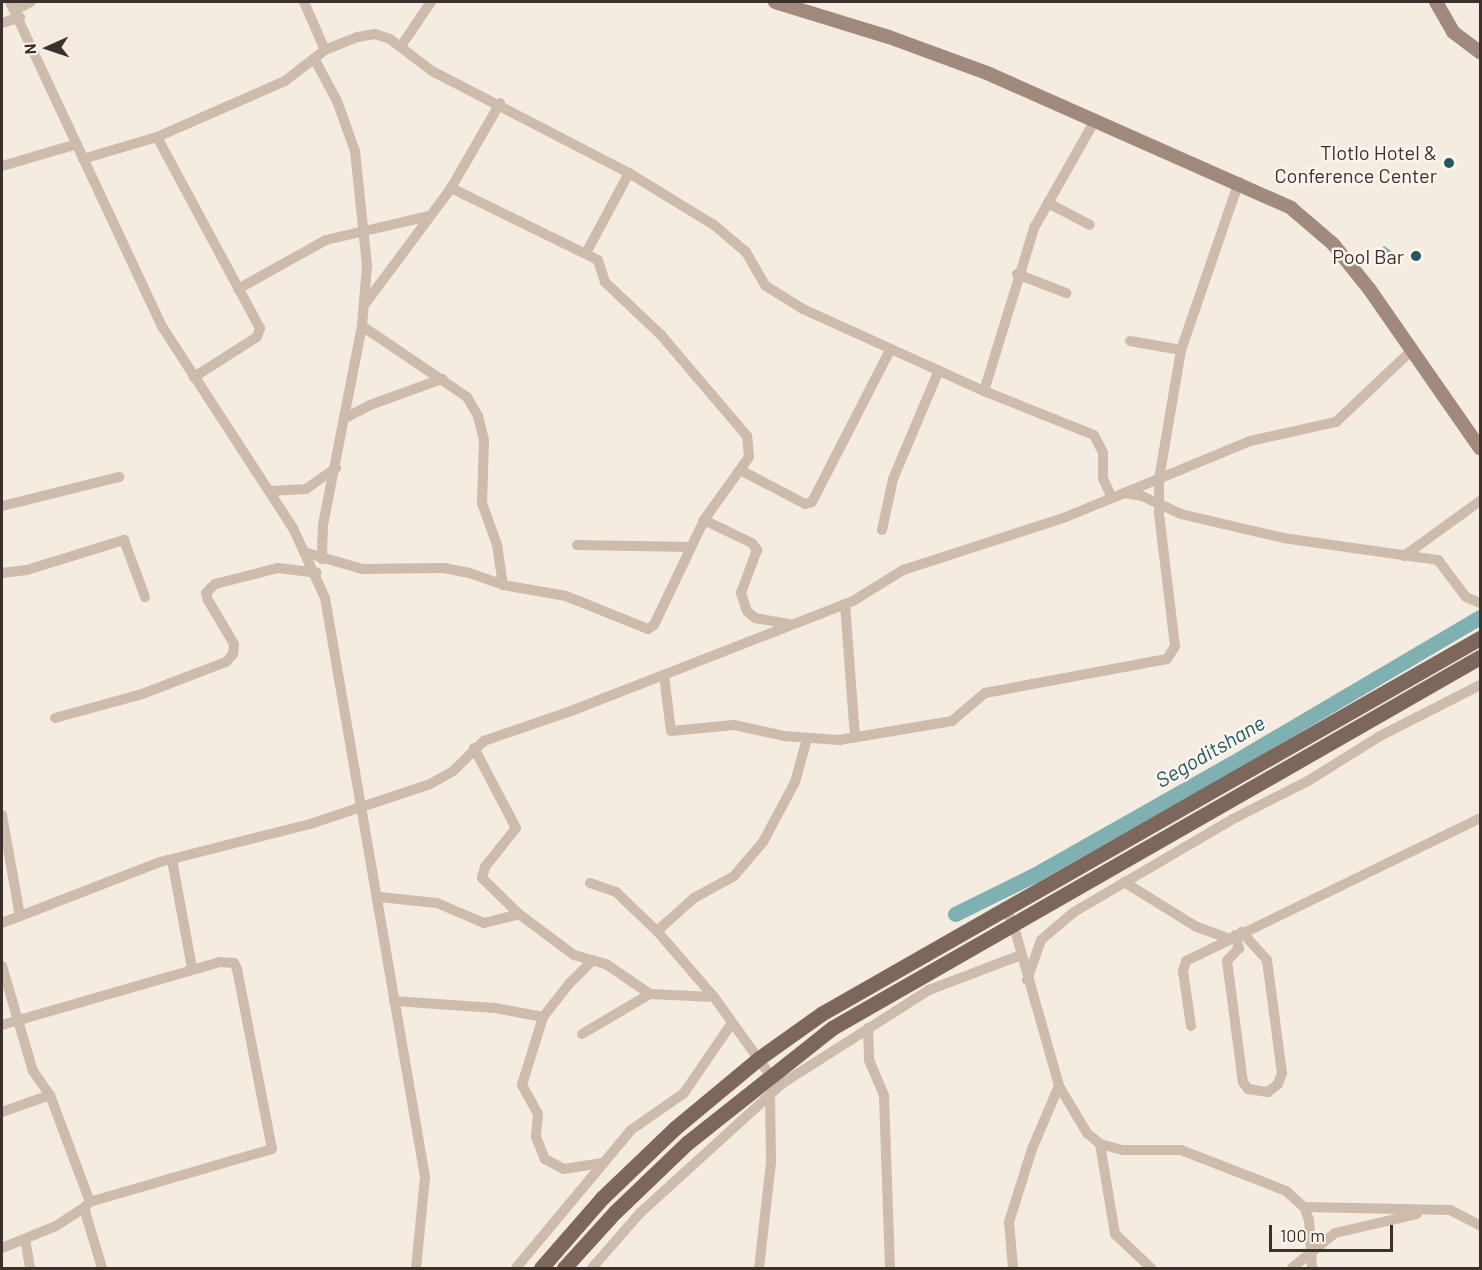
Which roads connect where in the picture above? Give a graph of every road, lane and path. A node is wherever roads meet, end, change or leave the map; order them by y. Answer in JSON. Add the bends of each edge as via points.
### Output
{"nodes":[{"id":1,"x":32,"y":2,"type":"edge"},
{"id":2,"x":304,"y":2,"type":"edge"},
{"id":3,"x":431,"y":2,"type":"edge"},
{"id":4,"x":775,"y":2,"type":"edge"},
{"id":5,"x":1436,"y":2,"type":"edge"},
{"id":6,"x":15,"y":9,"type":"edge"},
{"id":7,"x":2,"y":23,"type":"edge"},
{"id":8,"x":401,"y":46,"type":"junction"},
{"id":9,"x":326,"y":50,"type":"junction"},
{"id":10,"x":1480,"y":52,"type":"edge"},
{"id":11,"x":315,"y":60,"type":"junction"},
{"id":12,"x":500,"y":103,"type":"junction"},
{"id":13,"x":1095,"y":120,"type":"junction"},
{"id":14,"x":157,"y":137,"type":"junction"},
{"id":15,"x":77,"y":144,"type":"junction"},
{"id":16,"x":83,"y":159,"type":"junction"},
{"id":17,"x":2,"y":166,"type":"edge"},
{"id":18,"x":629,"y":173,"type":"junction"},
{"id":19,"x":1239,"y":182,"type":"junction"},
{"id":20,"x":451,"y":188,"type":"junction"},
{"id":21,"x":1048,"y":203,"type":"junction"},
{"id":22,"x":429,"y":216,"type":"junction"},
{"id":23,"x":1090,"y":225,"type":"dead end"},
{"id":24,"x":366,"y":231,"type":"junction"},
{"id":25,"x":586,"y":253,"type":"junction"},
{"id":26,"x":1017,"y":274,"type":"junction"},
{"id":27,"x":238,"y":289,"type":"junction"},
{"id":28,"x":1066,"y":293,"type":"dead end"},
{"id":29,"x":364,"y":307,"type":"junction"},
{"id":30,"x":362,"y":326,"type":"junction"},
{"id":31,"x":1130,"y":341,"type":"dead end"},
{"id":32,"x":1413,"y":349,"type":"junction"},
{"id":33,"x":890,"y":350,"type":"junction"},
{"id":34,"x":1181,"y":350,"type":"junction"},
{"id":35,"x":939,"y":370,"type":"junction"},
{"id":36,"x":194,"y":376,"type":"junction"},
{"id":37,"x":442,"y":379,"type":"junction"},
{"id":38,"x":984,"y":391,"type":"junction"},
{"id":39,"x":345,"y":418,"type":"junction"},
{"id":40,"x":1480,"y":448,"type":"edge"},
{"id":41,"x":336,"y":468,"type":"junction"},
{"id":42,"x":742,"y":471,"type":"junction"},
{"id":43,"x":119,"y":477,"type":"dead end"},
{"id":44,"x":1159,"y":479,"type":"junction"},
{"id":45,"x":270,"y":491,"type":"junction"},
{"id":46,"x":1124,"y":493,"type":"junction"},
{"id":47,"x":1112,"y":498,"type":"junction"},
{"id":48,"x":1480,"y":501,"type":"edge"},
{"id":49,"x":1158,"y":504,"type":"junction"},
{"id":50,"x":2,"y":506,"type":"edge"},
{"id":51,"x":704,"y":520,"type":"junction"},
{"id":52,"x":882,"y":530,"type":"dead end"},
{"id":53,"x":577,"y":545,"type":"dead end"},
{"id":54,"x":691,"y":547,"type":"junction"},
{"id":55,"x":307,"y":553,"type":"junction"},
{"id":56,"x":1404,"y":556,"type":"junction"},
{"id":57,"x":322,"y":559,"type":"junction"},
{"id":58,"x":2,"y":573,"type":"edge"},
{"id":59,"x":316,"y":573,"type":"junction"},
{"id":60,"x":503,"y":585,"type":"junction"},
{"id":61,"x":145,"y":597,"type":"dead end"},
{"id":62,"x":1480,"y":603,"type":"edge"},
{"id":63,"x":845,"y":604,"type":"junction"},
{"id":64,"x":789,"y":624,"type":"junction"},
{"id":65,"x":1480,"y":638,"type":"edge"},
{"id":66,"x":1480,"y":657,"type":"edge"},
{"id":67,"x":664,"y":675,"type":"junction"},
{"id":68,"x":1480,"y":685,"type":"edge"},
{"id":69,"x":55,"y":718,"type":"dead end"},
{"id":70,"x":855,"y":738,"type":"junction"},
{"id":71,"x":807,"y":739,"type":"junction"},
{"id":72,"x":474,"y":748,"type":"junction"},
{"id":73,"x":359,"y":806,"type":"junction"},
{"id":74,"x":2,"y":814,"type":"edge"},
{"id":75,"x":1480,"y":818,"type":"edge"},
{"id":76,"x":172,"y":860,"type":"junction"},
{"id":77,"x":1124,"y":882,"type":"junction"},
{"id":78,"x":590,"y":883,"type":"dead end"},
{"id":79,"x":380,"y":897,"type":"junction"},
{"id":80,"x":1004,"y":907,"type":"junction"},
{"id":81,"x":519,"y":914,"type":"junction"},
{"id":82,"x":20,"y":916,"type":"junction"},
{"id":83,"x":2,"y":923,"type":"edge"},
{"id":84,"x":1013,"y":923,"type":"junction"},
{"id":85,"x":657,"y":931,"type":"junction"},
{"id":86,"x":1235,"y":935,"type":"junction"},
{"id":87,"x":946,"y":940,"type":"junction"},
{"id":88,"x":1021,"y":955,"type":"junction"},
{"id":89,"x":955,"y":957,"type":"junction"},
{"id":90,"x":593,"y":960,"type":"junction"},
{"id":91,"x":2,"y":966,"type":"edge"},
{"id":92,"x":192,"y":968,"type":"junction"},
{"id":93,"x":1027,"y":980,"type":"junction"},
{"id":94,"x":650,"y":994,"type":"junction"},
{"id":95,"x":714,"y":997,"type":"junction"},
{"id":96,"x":394,"y":1001,"type":"junction"},
{"id":97,"x":543,"y":1017,"type":"junction"},
{"id":98,"x":20,"y":1019,"type":"junction"},
{"id":99,"x":732,"y":1023,"type":"junction"},
{"id":100,"x":2,"y":1025,"type":"edge"},
{"id":101,"x":1191,"y":1026,"type":"dead end"},
{"id":102,"x":868,"y":1028,"type":"junction"},
{"id":103,"x":582,"y":1034,"type":"dead end"},
{"id":104,"x":758,"y":1059,"type":"junction"},
{"id":105,"x":770,"y":1075,"type":"junction"},
{"id":106,"x":1059,"y":1086,"type":"junction"},
{"id":107,"x":770,"y":1094,"type":"junction"},
{"id":108,"x":50,"y":1095,"type":"junction"},
{"id":109,"x":2,"y":1112,"type":"edge"},
{"id":110,"x":1100,"y":1144,"type":"junction"},
{"id":111,"x":603,"y":1163,"type":"junction"},
{"id":112,"x":87,"y":1205,"type":"junction"},
{"id":113,"x":1304,"y":1207,"type":"junction"},
{"id":114,"x":1424,"y":1211,"type":"junction"},
{"id":115,"x":1480,"y":1225,"type":"edge"},
{"id":116,"x":25,"y":1239,"type":"junction"},
{"id":117,"x":2,"y":1248,"type":"edge"},
{"id":118,"x":1311,"y":1254,"type":"junction"},
{"id":119,"x":30,"y":1269,"type":"edge"},
{"id":120,"x":102,"y":1269,"type":"edge"},
{"id":121,"x":416,"y":1269,"type":"edge"},
{"id":122,"x":516,"y":1269,"type":"edge"},
{"id":123,"x":541,"y":1269,"type":"edge"},
{"id":124,"x":564,"y":1269,"type":"edge"},
{"id":125,"x":592,"y":1269,"type":"edge"},
{"id":126,"x":759,"y":1269,"type":"edge"},
{"id":127,"x":890,"y":1269,"type":"edge"},
{"id":128,"x":1013,"y":1269,"type":"edge"},
{"id":129,"x":1151,"y":1269,"type":"edge"},
{"id":130,"x":1292,"y":1269,"type":"edge"},
{"id":131,"x":1312,"y":1269,"type":"edge"}],
"edges":[{"from":1,"to":6,"type":"street"},
{"from":2,"to":9,"type":"street"},
{"from":3,"to":8,"type":"street"},
{"from":4,"to":13,"type":"street","via":[[889,37],[987,73]]},
{"from":5,"to":10,"type":"street","via":[[1453,32]]},
{"from":6,"to":7,"type":"street"},
{"from":6,"to":15,"type":"street"},
{"from":8,"to":9,"type":"street","via":[[375,34]]},
{"from":8,"to":12,"type":"street","via":[[432,71]]},
{"from":9,"to":11,"type":"street"},
{"from":11,"to":14,"type":"street","via":[[285,81]]},
{"from":11,"to":24,"type":"street","via":[[337,101],[355,151]]},
{"from":12,"to":18,"type":"street"},
{"from":12,"to":20,"type":"street"},
{"from":13,"to":19,"type":"street"},
{"from":13,"to":21,"type":"street"},
{"from":14,"to":16,"type":"street"},
{"from":14,"to":27,"type":"street"},
{"from":15,"to":16,"type":"street"},
{"from":15,"to":17,"type":"street"},
{"from":16,"to":36,"type":"street","via":[[163,328]]},
{"from":18,"to":25,"type":"street"},
{"from":18,"to":33,"type":"street","via":[[738,244],[766,286],[839,328]]},
{"from":19,"to":32,"type":"street","via":[[1291,208],[1333,244]]},
{"from":19,"to":34,"type":"street"},
{"from":20,"to":22,"type":"street"},
{"from":20,"to":25,"type":"street"},
{"from":21,"to":23,"type":"street"},
{"from":21,"to":26,"type":"street"},
{"from":22,"to":24,"type":"street"},
{"from":22,"to":29,"type":"street"},
{"from":24,"to":27,"type":"street","via":[[316,245]]},
{"from":24,"to":29,"type":"street"},
{"from":25,"to":42,"type":"street","via":[[597,260],[605,282],[661,335],[747,436],[749,458]]},
{"from":26,"to":28,"type":"street"},
{"from":26,"to":38,"type":"street"},
{"from":27,"to":36,"type":"street","via":[[260,333]]},
{"from":29,"to":30,"type":"street"},
{"from":30,"to":37,"type":"street"},
{"from":30,"to":39,"type":"street"},
{"from":31,"to":34,"type":"street"},
{"from":32,"to":40,"type":"street"},
{"from":32,"to":44,"type":"street","via":[[1393,364],[1342,418],[1250,441]]},
{"from":33,"to":35,"type":"street"},
{"from":33,"to":42,"type":"street","via":[[812,502],[805,504]]},
{"from":34,"to":44,"type":"street"},
{"from":35,"to":38,"type":"street"},
{"from":35,"to":52,"type":"street","via":[[893,479]]},
{"from":36,"to":45,"type":"street"},
{"from":37,"to":39,"type":"street"},
{"from":37,"to":60,"type":"street","via":[[467,398],[482,428],[482,503],[496,545]]},
{"from":38,"to":47,"type":"street","via":[[1094,435],[1103,453],[1103,478]]},
{"from":39,"to":41,"type":"street"},
{"from":41,"to":45,"type":"street","via":[[306,489]]},
{"from":41,"to":57,"type":"street","via":[[323,525]]},
{"from":42,"to":51,"type":"street"},
{"from":43,"to":50,"type":"street"},
{"from":44,"to":46,"type":"street"},
{"from":44,"to":49,"type":"street"},
{"from":45,"to":55,"type":"street"},
{"from":46,"to":47,"type":"street"},
{"from":46,"to":49,"type":"street"},
{"from":47,"to":63,"type":"street","via":[[1045,525],[903,570]]},
{"from":48,"to":56,"type":"street"},
{"from":49,"to":56,"type":"street","via":[[1181,514],[1283,538]]},
{"from":49,"to":70,"type":"street","via":[[1175,646],[1167,660],[985,693],[958,719]]},
{"from":51,"to":54,"type":"street"},
{"from":51,"to":64,"type":"street","via":[[752,543],[757,550],[741,593],[747,611],[755,618]]},
{"from":53,"to":54,"type":"street"},
{"from":54,"to":60,"type":"street","via":[[654,625],[648,629],[566,597]]},
{"from":55,"to":57,"type":"street"},
{"from":55,"to":59,"type":"street"},
{"from":56,"to":62,"type":"street","via":[[1438,560],[1466,597]]},
{"from":57,"to":60,"type":"street","via":[[362,569],[456,570]]},
{"from":58,"to":61,"type":"street","via":[[27,570],[124,540]]},
{"from":59,"to":69,"type":"street","via":[[278,568],[215,584],[206,593],[208,600],[234,644],[233,654],[226,662],[142,694]]},
{"from":59,"to":73,"type":"street","via":[[330,619]]},
{"from":63,"to":64,"type":"street"},
{"from":63,"to":70,"type":"street"},
{"from":64,"to":67,"type":"street"},
{"from":65,"to":80,"type":"main road"},
{"from":66,"to":84,"type":"main road"},
{"from":67,"to":71,"type":"street","via":[[671,731],[734,725]]},
{"from":67,"to":72,"type":"street","via":[[499,734]]},
{"from":68,"to":77,"type":"street","via":[[1380,736],[1308,781]]},
{"from":70,"to":71,"type":"street"},
{"from":71,"to":85,"type":"street","via":[[795,782],[763,842],[734,876],[694,898]]},
{"from":72,"to":73,"type":"street","via":[[443,778]]},
{"from":72,"to":81,"type":"street","via":[[516,828],[485,867],[482,878]]},
{"from":73,"to":76,"type":"street","via":[[310,824]]},
{"from":73,"to":79,"type":"street"},
{"from":74,"to":82,"type":"street"},
{"from":75,"to":86,"type":"street"},
{"from":76,"to":82,"type":"street"},
{"from":76,"to":92,"type":"street"},
{"from":77,"to":86,"type":"street","via":[[1197,927]]},
{"from":77,"to":93,"type":"street","via":[[1074,912],[1044,936]]},
{"from":78,"to":85,"type":"street","via":[[616,892]]},
{"from":79,"to":81,"type":"street","via":[[437,903],[484,923]]},
{"from":79,"to":96,"type":"street"},
{"from":80,"to":84,"type":"street"},
{"from":80,"to":87,"type":"main road"},
{"from":81,"to":90,"type":"street","via":[[573,956]]},
{"from":82,"to":83,"type":"street"},
{"from":84,"to":88,"type":"street"},
{"from":84,"to":89,"type":"main road"},
{"from":85,"to":95,"type":"street"},
{"from":86,"to":86,"type":"street","via":[[1239,948],[1227,961],[1243,1082],[1248,1089],[1268,1092],[1278,1084],[1282,1073],[1267,960]]},
{"from":86,"to":101,"type":"street","via":[[1183,965]]},
{"from":87,"to":89,"type":"main road"},
{"from":87,"to":104,"type":"main road","via":[[852,994]]},
{"from":88,"to":93,"type":"street"},
{"from":88,"to":102,"type":"street","via":[[940,985]]},
{"from":89,"to":105,"type":"main road","via":[[832,1028]]},
{"from":90,"to":94,"type":"street","via":[[618,970]]},
{"from":90,"to":97,"type":"street"},
{"from":91,"to":98,"type":"street"},
{"from":92,"to":98,"type":"street"},
{"from":92,"to":112,"type":"street","via":[[228,961],[237,969],[272,1149]]},
{"from":93,"to":106,"type":"street"},
{"from":94,"to":95,"type":"street"},
{"from":94,"to":103,"type":"street"},
{"from":95,"to":99,"type":"street"},
{"from":96,"to":97,"type":"street","via":[[495,1008]]},
{"from":96,"to":121,"type":"street","via":[[425,1177]]},
{"from":97,"to":111,"type":"street","via":[[522,1076],[524,1092],[538,1114],[538,1144],[545,1159],[564,1169]]},
{"from":98,"to":100,"type":"street"},
{"from":98,"to":108,"type":"street","via":[[33,1071]]},
{"from":99,"to":104,"type":"street"},
{"from":99,"to":111,"type":"street","via":[[684,1093],[631,1130]]},
{"from":102,"to":107,"type":"street"},
{"from":102,"to":127,"type":"street","via":[[869,1060],[884,1096]]},
{"from":104,"to":105,"type":"street"},
{"from":104,"to":123,"type":"main road","via":[[623,1178]]},
{"from":105,"to":124,"type":"main road","via":[[659,1168]]},
{"from":106,"to":110,"type":"street","via":[[1076,1119]]},
{"from":106,"to":128,"type":"street","via":[[1032,1149],[1009,1222]]},
{"from":107,"to":125,"type":"street","via":[[640,1213]]},
{"from":107,"to":126,"type":"street","via":[[771,1162]]},
{"from":108,"to":109,"type":"street"},
{"from":108,"to":112,"type":"street"},
{"from":110,"to":113,"type":"street","via":[[1141,1152],[1181,1150],[1286,1191]]},
{"from":110,"to":129,"type":"street","via":[[1115,1234]]},
{"from":111,"to":122,"type":"street"},
{"from":112,"to":116,"type":"street"},
{"from":112,"to":120,"type":"street"},
{"from":113,"to":114,"type":"street"},
{"from":113,"to":118,"type":"street"},
{"from":114,"to":115,"type":"street","via":[[1449,1210]]},
{"from":114,"to":118,"type":"street","via":[[1335,1233]]},
{"from":116,"to":117,"type":"street"},
{"from":116,"to":119,"type":"street"},
{"from":118,"to":130,"type":"street"},
{"from":118,"to":131,"type":"street"}]}
